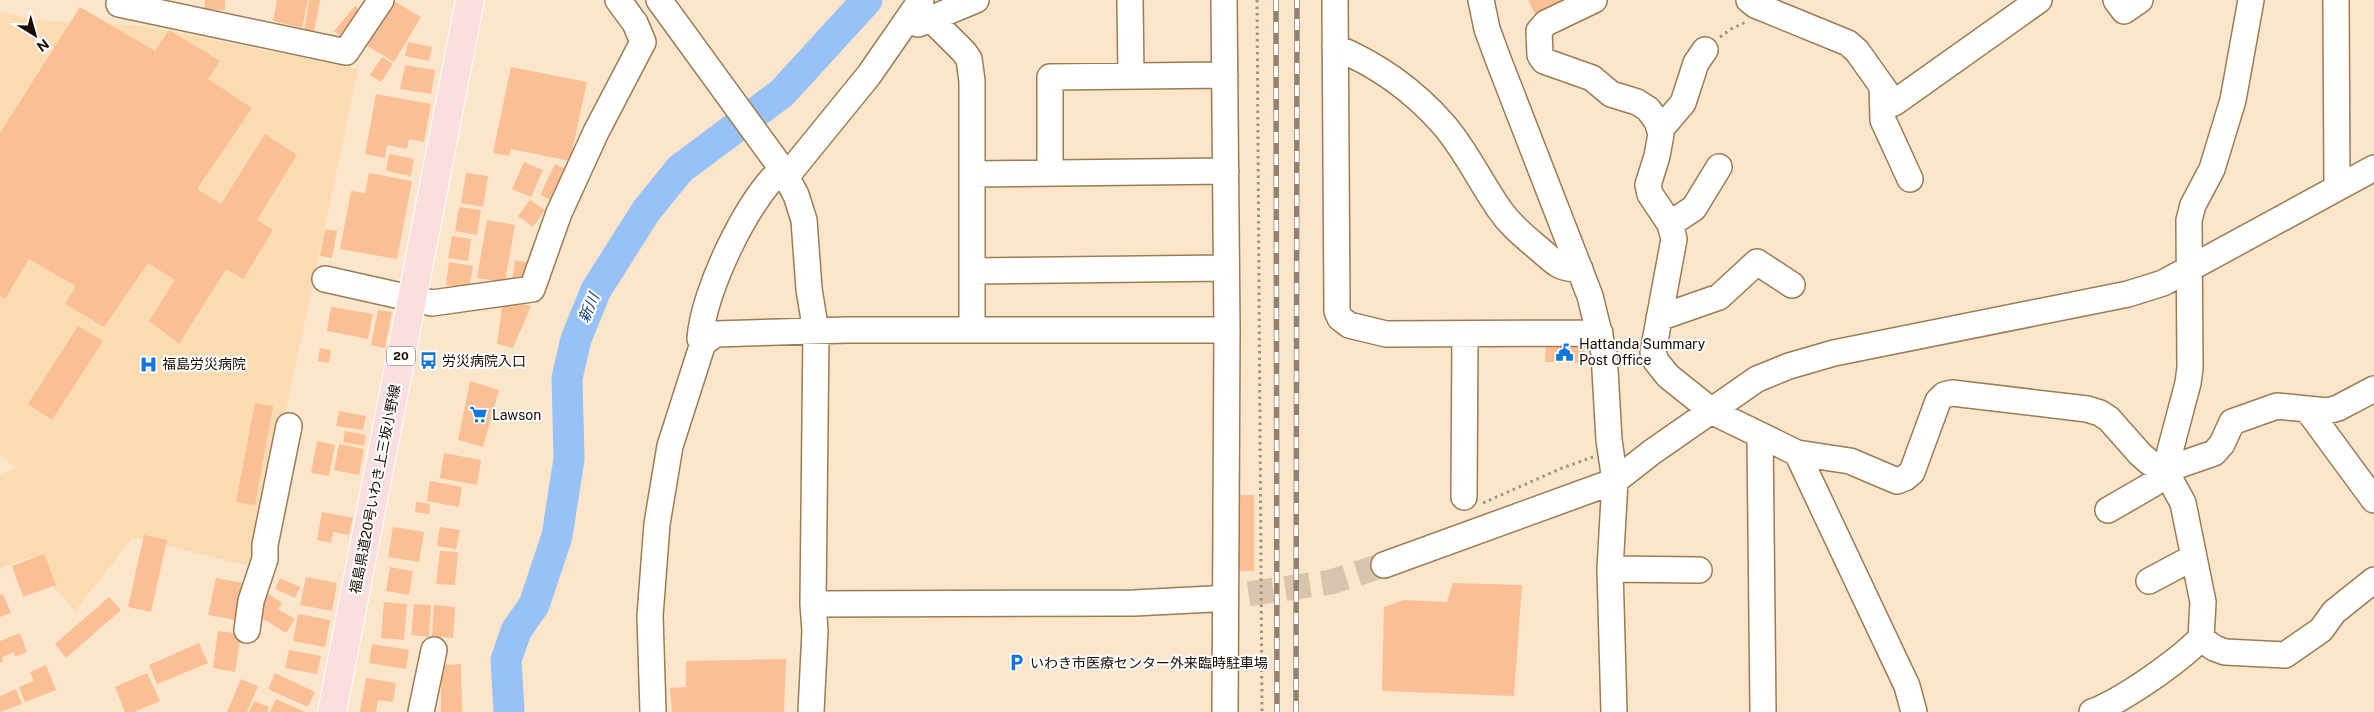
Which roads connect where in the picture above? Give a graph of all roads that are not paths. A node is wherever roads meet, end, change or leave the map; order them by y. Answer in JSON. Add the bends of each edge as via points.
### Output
{"nodes":[{"id":1,"x":120,"y":0,"type":"edge"},
{"id":2,"x":381,"y":0,"type":"edge"},
{"id":3,"x":470,"y":0,"type":"edge"},
{"id":4,"x":618,"y":0,"type":"edge"},
{"id":5,"x":976,"y":0,"type":"edge"},
{"id":6,"x":1130,"y":0,"type":"edge"},
{"id":7,"x":1224,"y":0,"type":"edge"},
{"id":8,"x":1335,"y":0,"type":"edge"},
{"id":9,"x":1481,"y":0,"type":"edge"},
{"id":10,"x":1594,"y":0,"type":"edge"},
{"id":11,"x":2038,"y":0,"type":"edge"},
{"id":12,"x":2116,"y":0,"type":"edge"},
{"id":13,"x":2140,"y":0,"type":"edge"},
{"id":14,"x":2336,"y":0,"type":"edge"},
{"id":15,"x":2248,"y":2,"type":"edge"},
{"id":16,"x":1755,"y":4,"type":"edge"},
{"id":17,"x":666,"y":8,"type":"edge"},
{"id":18,"x":926,"y":9,"type":"edge"},
{"id":19,"x":1335,"y":47,"type":"junction"},
{"id":20,"x":1705,"y":50,"type":"road end"},
{"id":21,"x":1225,"y":75,"type":"junction"},
{"id":22,"x":1131,"y":76,"type":"junction"},
{"id":23,"x":1882,"y":86,"type":"junction"},
{"id":24,"x":1660,"y":130,"type":"junction"},
{"id":25,"x":1719,"y":167,"type":"dead end"},
{"id":26,"x":781,"y":168,"type":"junction"},
{"id":27,"x":2374,"y":168,"type":"edge"},
{"id":28,"x":1226,"y":171,"type":"junction"},
{"id":29,"x":1050,"y":173,"type":"junction"},
{"id":30,"x":972,"y":174,"type":"junction"},
{"id":31,"x":1910,"y":179,"type":"dead end"},
{"id":32,"x":2337,"y":188,"type":"junction"},
{"id":33,"x":1670,"y":224,"type":"junction"},
{"id":34,"x":1226,"y":268,"type":"junction"},
{"id":35,"x":2190,"y":268,"type":"junction"},
{"id":36,"x":1580,"y":269,"type":"junction"},
{"id":37,"x":972,"y":271,"type":"junction"},
{"id":38,"x":325,"y":279,"type":"dead end"},
{"id":39,"x":1792,"y":284,"type":"dead end"},
{"id":40,"x":412,"y":300,"type":"junction"},
{"id":41,"x":1659,"y":318,"type":"junction"},
{"id":42,"x":972,"y":330,"type":"junction"},
{"id":43,"x":1227,"y":330,"type":"junction"},
{"id":44,"x":816,"y":332,"type":"junction"},
{"id":45,"x":1600,"y":333,"type":"junction"},
{"id":46,"x":1465,"y":334,"type":"junction"},
{"id":47,"x":703,"y":343,"type":"junction"},
{"id":48,"x":2374,"y":390,"type":"edge"},
{"id":49,"x":2307,"y":409,"type":"junction"},
{"id":50,"x":1713,"y":412,"type":"junction"},
{"id":51,"x":289,"y":426,"type":"dead end"},
{"id":52,"x":1760,"y":435,"type":"junction"},
{"id":53,"x":1797,"y":453,"type":"junction"},
{"id":54,"x":2165,"y":470,"type":"junction"},
{"id":55,"x":1614,"y":481,"type":"junction"},
{"id":56,"x":2374,"y":500,"type":"edge"},
{"id":57,"x":1469,"y":502,"type":"road end"},
{"id":58,"x":2108,"y":510,"type":"dead end"},
{"id":59,"x":2194,"y":557,"type":"junction"},
{"id":60,"x":1384,"y":565,"type":"tunnel mouth"},
{"id":61,"x":1610,"y":569,"type":"junction"},
{"id":62,"x":1700,"y":570,"type":"dead end"},
{"id":63,"x":2374,"y":580,"type":"edge"},
{"id":64,"x":2149,"y":581,"type":"dead end"},
{"id":65,"x":1212,"y":599,"type":"tunnel mouth"},
{"id":66,"x":813,"y":604,"type":"junction"},
{"id":67,"x":247,"y":630,"type":"dead end"},
{"id":68,"x":2201,"y":638,"type":"junction"},
{"id":69,"x":434,"y":650,"type":"dead end"},
{"id":70,"x":332,"y":712,"type":"edge"},
{"id":71,"x":421,"y":712,"type":"edge"},
{"id":72,"x":653,"y":712,"type":"edge"},
{"id":73,"x":811,"y":712,"type":"edge"},
{"id":74,"x":1225,"y":712,"type":"edge"},
{"id":75,"x":1614,"y":712,"type":"edge"},
{"id":76,"x":1762,"y":712,"type":"edge"},
{"id":77,"x":1914,"y":712,"type":"edge"},
{"id":78,"x":2092,"y":712,"type":"edge"}],
"edges":[{"from":1,"to":2,"type":"street","via":[[119,4],[346,52]]},
{"from":3,"to":40,"type":"main road","name":"福島県道20号いわき上三坂小野線","number":"20"},
{"from":4,"to":40,"type":"street","via":[[635,23],[643,42],[596,132],[559,214],[532,289],[432,303]]},
{"from":5,"to":18,"type":"street"},
{"from":6,"to":22,"type":"street"},
{"from":7,"to":21,"type":"street"},
{"from":8,"to":19,"type":"street"},
{"from":9,"to":36,"type":"street","via":[[1498,59]]},
{"from":10,"to":24,"type":"street","via":[[1546,23],[1539,31],[1540,55],[1552,66],[1592,78],[1611,94],[1637,102],[1648,109]]},
{"from":11,"to":23,"type":"street","via":[[1894,102]]},
{"from":12,"to":13,"type":"street","via":[[2124,11]]},
{"from":14,"to":32,"type":"street"},
{"from":15,"to":35,"type":"street","via":[[2233,100],[2212,169],[2189,220]]},
{"from":16,"to":23,"type":"street","via":[[1848,43]]},
{"from":17,"to":26,"type":"street"},
{"from":18,"to":26,"type":"street","via":[[898,34],[869,75]]},
{"from":18,"to":30,"type":"street","via":[[969,59]]},
{"from":19,"to":36,"type":"street","via":[[1363,58],[1405,88],[1455,138],[1500,211],[1513,226],[1563,269]]},
{"from":19,"to":46,"type":"street","via":[[1337,311],[1340,318],[1349,324],[1386,334]]},
{"from":20,"to":24,"type":"street","via":[[1696,63],[1683,103]]},
{"from":21,"to":22,"type":"street"},
{"from":21,"to":28,"type":"street"},
{"from":22,"to":29,"type":"street","via":[[1050,77]]},
{"from":23,"to":31,"type":"street","via":[[1883,120]]},
{"from":24,"to":33,"type":"street","via":[[1657,156],[1648,185],[1650,194]]},
{"from":25,"to":33,"type":"street","via":[[1694,208]]},
{"from":26,"to":44,"type":"street","via":[[804,220]]},
{"from":26,"to":47,"type":"street","via":[[763,190],[724,261],[704,313],[700,339]]},
{"from":27,"to":32,"type":"street"},
{"from":28,"to":29,"type":"street"},
{"from":28,"to":34,"type":"street"},
{"from":29,"to":30,"type":"street"},
{"from":30,"to":37,"type":"street"},
{"from":32,"to":35,"type":"street"},
{"from":33,"to":41,"type":"street","via":[[1674,239]]},
{"from":34,"to":37,"type":"street"},
{"from":34,"to":43,"type":"street"},
{"from":35,"to":50,"type":"street","via":[[2163,283],[2128,294],[1834,353],[1789,366],[1756,379]]},
{"from":35,"to":54,"type":"street","via":[[2188,383]]},
{"from":36,"to":45,"type":"street"},
{"from":37,"to":42,"type":"street"},
{"from":38,"to":40,"type":"street"},
{"from":39,"to":41,"type":"street","via":[[1757,262],[1719,297]]},
{"from":40,"to":70,"type":"main road","name":"福島県道20号いわき上三坂小野線","number":"20"},
{"from":41,"to":50,"type":"street","via":[[1653,352],[1656,361],[1668,376]]},
{"from":42,"to":43,"type":"street"},
{"from":42,"to":44,"type":"street"},
{"from":43,"to":74,"type":"street"},
{"from":44,"to":47,"type":"street","via":[[716,334]]},
{"from":44,"to":66,"type":"street"},
{"from":45,"to":46,"type":"street"},
{"from":45,"to":55,"type":"street"},
{"from":46,"to":57,"type":"street"},
{"from":47,"to":72,"type":"street","via":[[670,446],[657,524],[650,616]]},
{"from":48,"to":49,"type":"street","via":[[2338,408],[2327,411]]},
{"from":49,"to":54,"type":"street","via":[[2277,406],[2232,422],[2214,453]]},
{"from":49,"to":56,"type":"street"},
{"from":50,"to":52,"type":"street"},
{"from":50,"to":55,"type":"street"},
{"from":51,"to":67,"type":"street","via":[[265,559],[251,601]]},
{"from":52,"to":53,"type":"street"},
{"from":52,"to":76,"type":"street"},
{"from":53,"to":54,"type":"street","via":[[1850,461],[1896,480],[1905,478],[1912,472],[1938,402],[1944,395],[1952,393],[2100,413],[2149,462]]},
{"from":53,"to":77,"type":"street","via":[[1907,686]]},
{"from":54,"to":58,"type":"street","via":[[2153,484]]},
{"from":54,"to":59,"type":"street","via":[[2183,503]]},
{"from":55,"to":60,"type":"street"},
{"from":55,"to":61,"type":"street"},
{"from":59,"to":64,"type":"street"},
{"from":59,"to":68,"type":"street","via":[[2203,602]]},
{"from":61,"to":62,"type":"street"},
{"from":61,"to":75,"type":"street"},
{"from":63,"to":68,"type":"street","via":[[2334,612],[2322,630],[2285,655],[2225,652]]},
{"from":65,"to":66,"type":"street","via":[[1124,603]]},
{"from":66,"to":73,"type":"street"},
{"from":68,"to":78,"type":"street","via":[[2188,652]]},
{"from":69,"to":71,"type":"street"}]}
